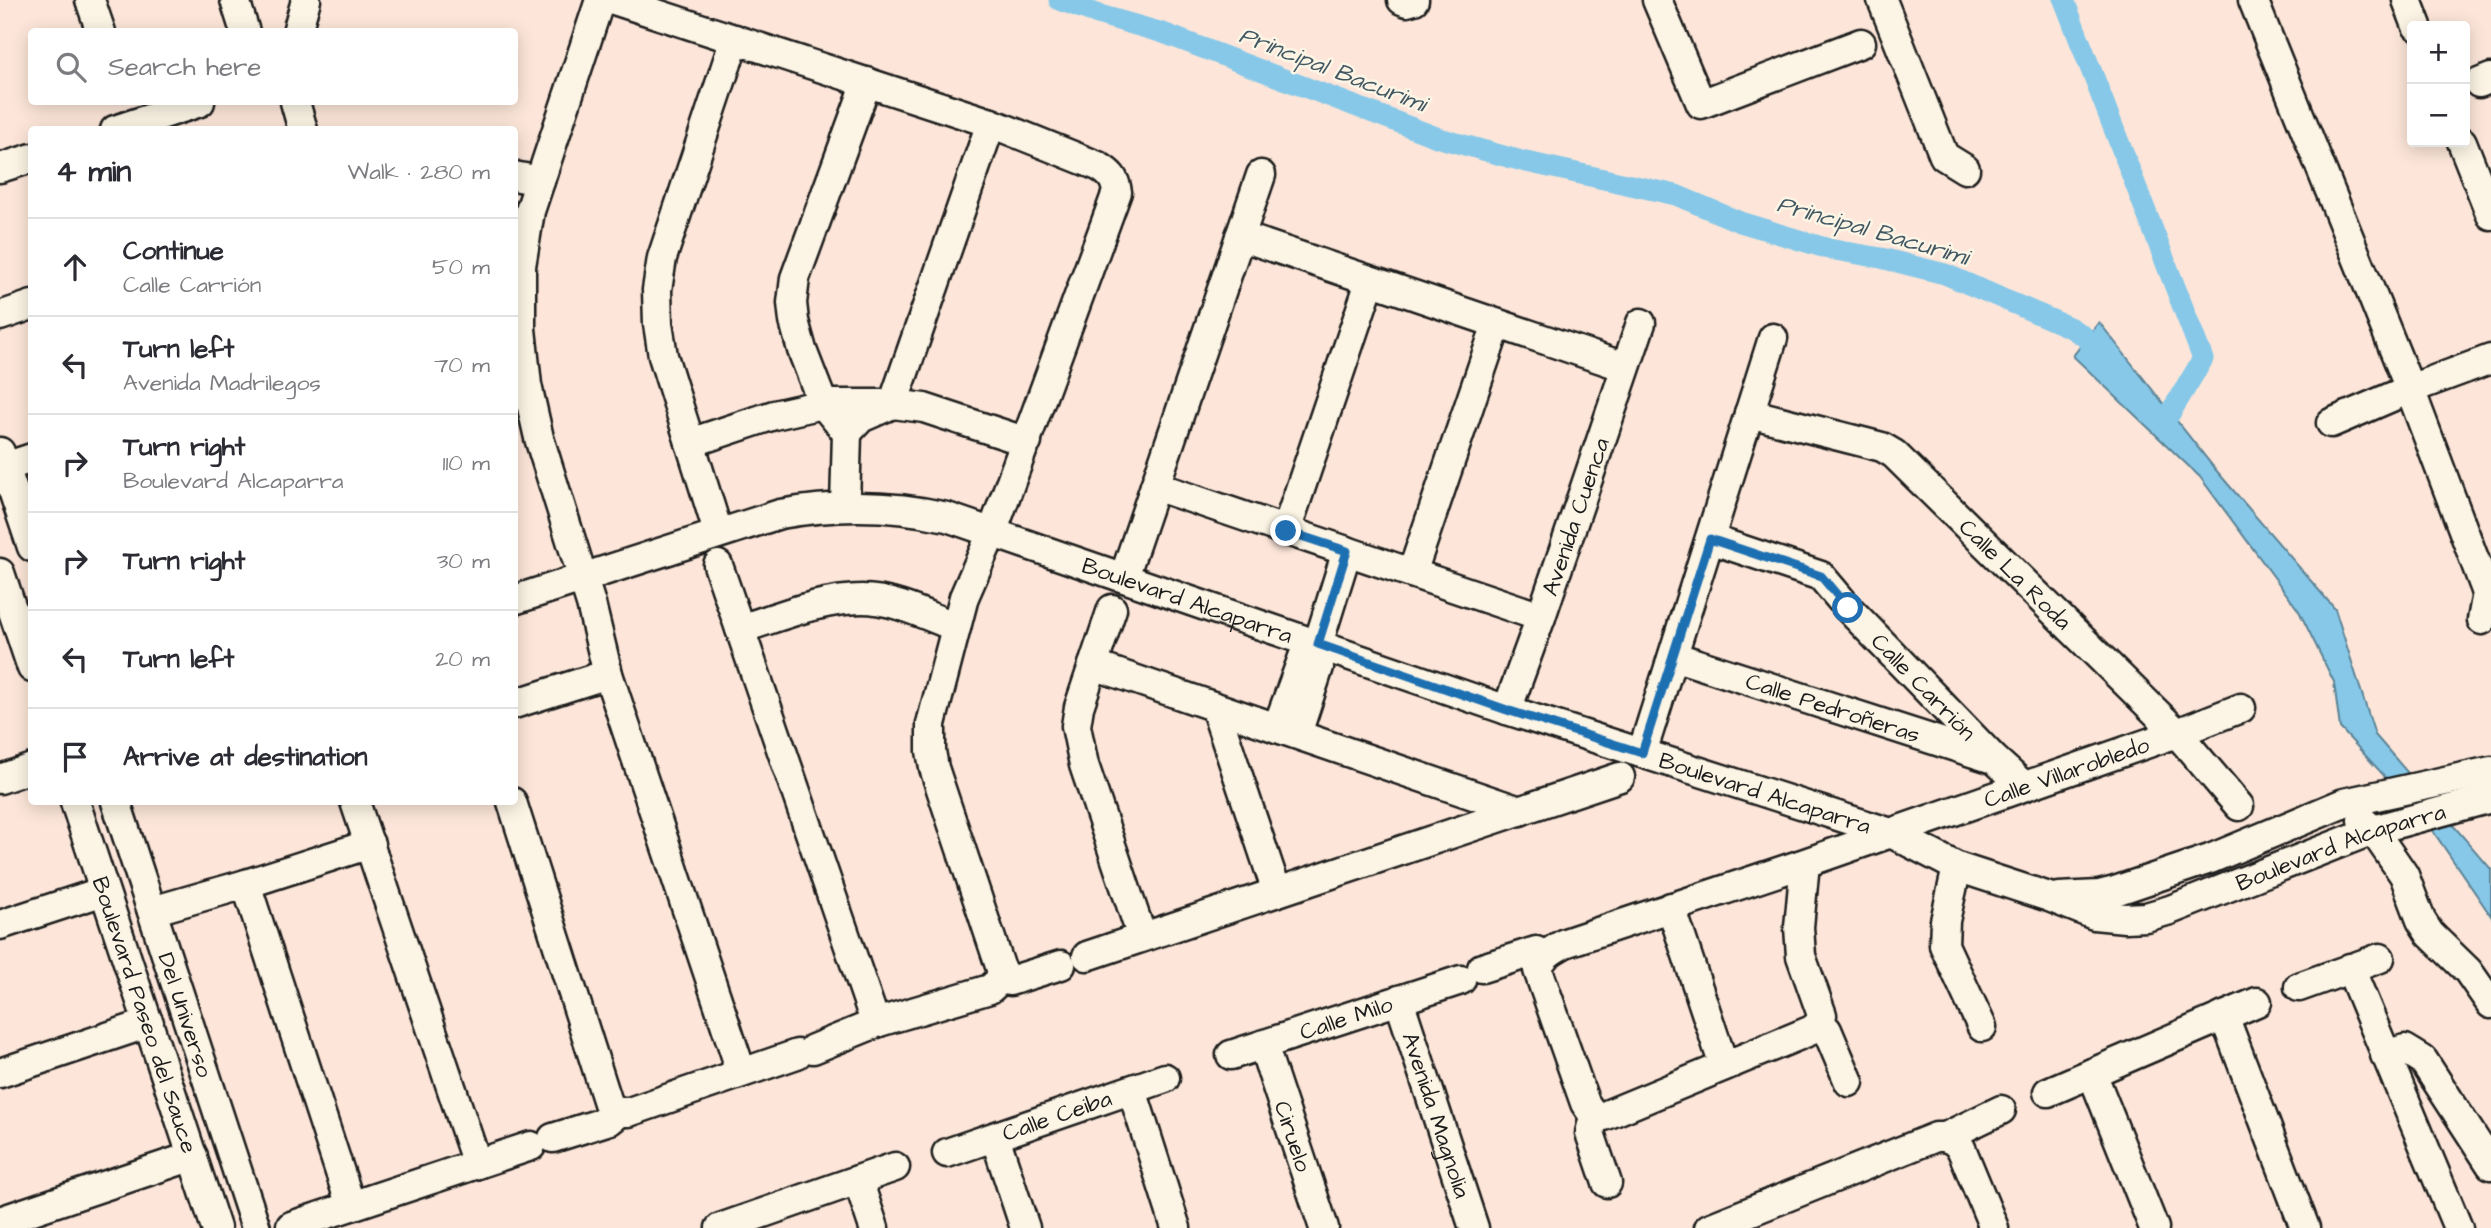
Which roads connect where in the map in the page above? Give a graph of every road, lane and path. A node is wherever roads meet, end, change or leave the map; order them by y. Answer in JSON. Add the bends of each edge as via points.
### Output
{"nodes":[{"id":1,"x":90,"y":0,"type":"edge"},
{"id":2,"x":235,"y":0,"type":"edge"},
{"id":3,"x":306,"y":0,"type":"edge"},
{"id":4,"x":600,"y":0,"type":"edge"},
{"id":5,"x":614,"y":0,"type":"edge"},
{"id":6,"x":1402,"y":0,"type":"edge"},
{"id":7,"x":1413,"y":0,"type":"edge"},
{"id":8,"x":1657,"y":0,"type":"edge"},
{"id":9,"x":1882,"y":0,"type":"edge"},
{"id":10,"x":2253,"y":0,"type":"edge"},
{"id":11,"x":2407,"y":0,"type":"edge"},
{"id":12,"x":2415,"y":21,"type":"edge"},
{"id":13,"x":100,"y":28,"type":"edge"},
{"id":14,"x":245,"y":28,"type":"edge"},
{"id":15,"x":298,"y":28,"type":"edge"},
{"id":16,"x":735,"y":39,"type":"junction"},
{"id":17,"x":1861,"y":43,"type":"dead end"},
{"id":18,"x":867,"y":82,"type":"junction"},
{"id":19,"x":186,"y":105,"type":"edge"},
{"id":20,"x":296,"y":105,"type":"edge"},
{"id":21,"x":125,"y":118,"type":"edge"},
{"id":22,"x":991,"y":123,"type":"junction"},
{"id":23,"x":302,"y":126,"type":"edge"},
{"id":24,"x":2464,"y":147,"type":"edge"},
{"id":25,"x":28,"y":159,"type":"edge"},
{"id":26,"x":0,"y":168,"type":"edge"},
{"id":27,"x":1965,"y":169,"type":"dead end"},
{"id":28,"x":1261,"y":175,"type":"dead end"},
{"id":29,"x":527,"y":178,"type":"edge"},
{"id":30,"x":2491,"y":215,"type":"edge"},
{"id":31,"x":1240,"y":236,"type":"junction"},
{"id":32,"x":1370,"y":282,"type":"junction"},
{"id":33,"x":28,"y":306,"type":"edge"},
{"id":34,"x":0,"y":316,"type":"edge"},
{"id":35,"x":1641,"y":323,"type":"dead end"},
{"id":36,"x":1497,"y":324,"type":"junction"},
{"id":37,"x":1773,"y":338,"type":"dead end"},
{"id":38,"x":2484,"y":362,"type":"edge"},
{"id":39,"x":1625,"y":367,"type":"junction"},
{"id":40,"x":2410,"y":389,"type":"junction"},
{"id":41,"x":823,"y":404,"type":"junction"},
{"id":42,"x":893,"y":404,"type":"junction"},
{"id":43,"x":1749,"y":413,"type":"junction"},
{"id":44,"x":2331,"y":423,"type":"dead end"},
{"id":45,"x":847,"y":433,"type":"junction"},
{"id":46,"x":1027,"y":442,"type":"junction"},
{"id":47,"x":690,"y":443,"type":"junction"},
{"id":48,"x":28,"y":458,"type":"edge"},
{"id":49,"x":2,"y":460,"type":"edge"},
{"id":50,"x":1155,"y":486,"type":"junction"},
{"id":51,"x":845,"y":506,"type":"junction"},
{"id":52,"x":1286,"y":531,"type":"junction"},
{"id":53,"x":718,"y":532,"type":"junction"},
{"id":54,"x":992,"y":533,"type":"junction"},
{"id":55,"x":28,"y":535,"type":"edge"},
{"id":56,"x":1710,"y":539,"type":"junction"},
{"id":57,"x":1347,"y":551,"type":"junction"},
{"id":58,"x":718,"y":565,"type":"dead end"},
{"id":59,"x":0,"y":573,"type":"edge"},
{"id":60,"x":1412,"y":573,"type":"junction"},
{"id":61,"x":1124,"y":577,"type":"junction"},
{"id":62,"x":582,"y":578,"type":"junction"},
{"id":63,"x":518,"y":599,"type":"edge"},
{"id":64,"x":1112,"y":609,"type":"dead end"},
{"id":65,"x":1541,"y":617,"type":"junction"},
{"id":66,"x":7,"y":619,"type":"edge"},
{"id":67,"x":2482,"y":620,"type":"dead end"},
{"id":68,"x":956,"y":627,"type":"junction"},
{"id":69,"x":740,"y":629,"type":"junction"},
{"id":70,"x":1318,"y":644,"type":"junction"},
{"id":71,"x":1673,"y":656,"type":"junction"},
{"id":72,"x":28,"y":660,"type":"edge"},
{"id":73,"x":1093,"y":665,"type":"junction"},
{"id":74,"x":608,"y":674,"type":"junction"},
{"id":75,"x":518,"y":703,"type":"edge"},
{"id":76,"x":1215,"y":707,"type":"junction"},
{"id":77,"x":2241,"y":708,"type":"dead end"},
{"id":78,"x":1507,"y":710,"type":"junction"},
{"id":79,"x":1287,"y":731,"type":"junction"},
{"id":80,"x":2177,"y":733,"type":"junction"},
{"id":81,"x":28,"y":751,"type":"edge"},
{"id":82,"x":1642,"y":753,"type":"junction"},
{"id":83,"x":1994,"y":759,"type":"junction"},
{"id":84,"x":0,"y":760,"type":"edge"},
{"id":85,"x":28,"y":769,"type":"edge"},
{"id":86,"x":2491,"y":771,"type":"edge"},
{"id":87,"x":1620,"y":777,"type":"dead end"},
{"id":88,"x":0,"y":779,"type":"edge"},
{"id":89,"x":2024,"y":786,"type":"junction"},
{"id":90,"x":2354,"y":801,"type":"junction"},
{"id":91,"x":2481,"y":801,"type":"edge"},
{"id":92,"x":76,"y":805,"type":"edge"},
{"id":93,"x":117,"y":805,"type":"edge"},
{"id":94,"x":356,"y":805,"type":"edge"},
{"id":95,"x":513,"y":805,"type":"edge"},
{"id":96,"x":2239,"y":806,"type":"dead end"},
{"id":97,"x":1520,"y":811,"type":"junction"},
{"id":98,"x":2381,"y":828,"type":"junction"},
{"id":99,"x":1891,"y":832,"type":"junction"},
{"id":100,"x":370,"y":844,"type":"junction"},
{"id":101,"x":1805,"y":863,"type":"junction"},
{"id":102,"x":1957,"y":867,"type":"junction"},
{"id":103,"x":246,"y":884,"type":"junction"},
{"id":104,"x":104,"y":891,"type":"junction"},
{"id":105,"x":1277,"y":892,"type":"junction"},
{"id":106,"x":2049,"y":897,"type":"junction"},
{"id":107,"x":1671,"y":907,"type":"junction"},
{"id":108,"x":152,"y":911,"type":"junction"},
{"id":109,"x":0,"y":925,"type":"edge"},
{"id":110,"x":1142,"y":937,"type":"junction"},
{"id":111,"x":1545,"y":955,"type":"junction"},
{"id":112,"x":1087,"y":956,"type":"dead end"},
{"id":113,"x":2381,"y":958,"type":"dead end"},
{"id":114,"x":1061,"y":965,"type":"dead end"},
{"id":115,"x":2350,"y":968,"type":"junction"},
{"id":116,"x":1001,"y":979,"type":"junction"},
{"id":117,"x":2299,"y":987,"type":"dead end"},
{"id":118,"x":1399,"y":1000,"type":"junction"},
{"id":119,"x":2257,"y":1002,"type":"dead end"},
{"id":120,"x":2491,"y":1004,"type":"edge"},
{"id":121,"x":2224,"y":1016,"type":"junction"},
{"id":122,"x":879,"y":1022,"type":"junction"},
{"id":123,"x":149,"y":1023,"type":"junction"},
{"id":124,"x":1819,"y":1024,"type":"junction"},
{"id":125,"x":1982,"y":1027,"type":"dead end"},
{"id":126,"x":1263,"y":1045,"type":"junction"},
{"id":127,"x":1231,"y":1055,"type":"dead end"},
{"id":128,"x":2385,"y":1055,"type":"junction"},
{"id":129,"x":1724,"y":1066,"type":"junction"},
{"id":130,"x":0,"y":1073,"type":"edge"},
{"id":131,"x":2092,"y":1073,"type":"junction"},
{"id":132,"x":736,"y":1074,"type":"junction"},
{"id":133,"x":1165,"y":1078,"type":"dead end"},
{"id":134,"x":1849,"y":1082,"type":"dead end"},
{"id":135,"x":1132,"y":1090,"type":"junction"},
{"id":136,"x":2048,"y":1091,"type":"dead end"},
{"id":137,"x":2001,"y":1110,"type":"dead end"},
{"id":138,"x":620,"y":1112,"type":"junction"},
{"id":139,"x":1594,"y":1115,"type":"junction"},
{"id":140,"x":995,"y":1137,"type":"junction"},
{"id":141,"x":1945,"y":1137,"type":"junction"},
{"id":142,"x":947,"y":1153,"type":"dead end"},
{"id":143,"x":193,"y":1156,"type":"junction"},
{"id":144,"x":477,"y":1164,"type":"junction"},
{"id":145,"x":2491,"y":1165,"type":"edge"},
{"id":146,"x":895,"y":1167,"type":"dead end"},
{"id":147,"x":858,"y":1180,"type":"junction"},
{"id":148,"x":1607,"y":1183,"type":"dead end"},
{"id":149,"x":351,"y":1206,"type":"junction"},
{"id":150,"x":0,"y":1221,"type":"edge"},
{"id":151,"x":292,"y":1226,"type":"dead end"},
{"id":152,"x":728,"y":1227,"type":"edge"},
{"id":153,"x":216,"y":1228,"type":"edge"},
{"id":154,"x":256,"y":1228,"type":"edge"},
{"id":155,"x":874,"y":1228,"type":"edge"},
{"id":156,"x":1025,"y":1228,"type":"edge"},
{"id":157,"x":1176,"y":1228,"type":"edge"},
{"id":158,"x":1324,"y":1228,"type":"edge"},
{"id":159,"x":1474,"y":1228,"type":"edge"},
{"id":160,"x":1709,"y":1228,"type":"edge"},
{"id":161,"x":1994,"y":1228,"type":"edge"},
{"id":162,"x":2154,"y":1228,"type":"edge"},
{"id":163,"x":2305,"y":1228,"type":"edge"},
{"id":164,"x":2458,"y":1228,"type":"edge"}],
"edges":[{"from":1,"to":13,"type":"street"},
{"from":2,"to":14,"type":"street"},
{"from":3,"to":15,"type":"street"},
{"from":4,"to":29,"type":"street"},
{"from":5,"to":16,"type":"street"},
{"from":6,"to":7,"type":"street"},
{"from":8,"to":17,"type":"street","via":[[1701,104]]},
{"from":9,"to":27,"type":"street","via":[[1944,156]]},
{"from":10,"to":40,"type":"street"},
{"from":11,"to":12,"type":"street"},
{"from":16,"to":18,"type":"street"},
{"from":16,"to":47,"type":"street","via":[[662,258],[657,290],[663,356]]},
{"from":18,"to":22,"type":"street"},
{"from":18,"to":41,"type":"street","via":[[795,278],[794,321]]},
{"from":19,"to":21,"type":"street"},
{"from":20,"to":23,"type":"street"},
{"from":22,"to":42,"type":"street"},
{"from":22,"to":46,"type":"street","via":[[1098,166],[1116,181],[1118,192]]},
{"from":24,"to":30,"type":"street"},
{"from":25,"to":26,"type":"street"},
{"from":28,"to":31,"type":"street"},
{"from":29,"to":62,"type":"street","via":[[530,211],[521,267],[521,329],[527,385]]},
{"from":31,"to":32,"type":"street"},
{"from":31,"to":50,"type":"street"},
{"from":32,"to":36,"type":"street"},
{"from":32,"to":52,"type":"street"},
{"from":33,"to":34,"type":"street"},
{"from":35,"to":39,"type":"street","name":"Avenida Cuenca"},
{"from":36,"to":39,"type":"street"},
{"from":36,"to":60,"type":"street"},
{"from":37,"to":43,"type":"street"},
{"from":38,"to":40,"type":"street"},
{"from":39,"to":65,"type":"street","name":"Avenida Cuenca"},
{"from":40,"to":44,"type":"street"},
{"from":40,"to":67,"type":"street","via":[[2487,593]]},
{"from":41,"to":42,"type":"street"},
{"from":41,"to":45,"type":"street"},
{"from":41,"to":47,"type":"street"},
{"from":42,"to":45,"type":"street","via":[[862,418]]},
{"from":42,"to":46,"type":"street","via":[[924,408]]},
{"from":43,"to":56,"type":"street"},
{"from":43,"to":80,"type":"street","name":"Calle La Roda","via":[[1894,454]]},
{"from":45,"to":51,"type":"street"},
{"from":46,"to":54,"type":"street"},
{"from":47,"to":53,"type":"street"},
{"from":48,"to":49,"type":"street"},
{"from":49,"to":55,"type":"street"},
{"from":50,"to":52,"type":"street"},
{"from":50,"to":61,"type":"street"},
{"from":51,"to":53,"type":"street","name":"Boulevard Alcaparra","via":[[780,514]]},
{"from":51,"to":54,"type":"street","name":"Boulevard Alcaparra","via":[[911,509]]},
{"from":52,"to":57,"type":"street"},
{"from":53,"to":62,"type":"street","name":"Boulevard Alcaparra"},
{"from":54,"to":61,"type":"street","name":"Boulevard Alcaparra"},
{"from":54,"to":68,"type":"street"},
{"from":56,"to":71,"type":"street"},
{"from":56,"to":83,"type":"street","name":"Calle Carrión","via":[[1821,576]]},
{"from":57,"to":60,"type":"street"},
{"from":57,"to":70,"type":"street"},
{"from":58,"to":69,"type":"street"},
{"from":59,"to":66,"type":"street"},
{"from":60,"to":65,"type":"street"},
{"from":61,"to":70,"type":"street","name":"Boulevard Alcaparra"},
{"from":62,"to":63,"type":"street","name":"Boulevard Alcaparra"},
{"from":62,"to":74,"type":"street"},
{"from":64,"to":73,"type":"street"},
{"from":65,"to":78,"type":"street","name":"Avenida Cuenca"},
{"from":66,"to":72,"type":"street"},
{"from":68,"to":69,"type":"street","via":[[905,607],[863,599],[822,604]]},
{"from":68,"to":116,"type":"street","via":[[930,724],[931,751]]},
{"from":69,"to":122,"type":"street","via":[[872,1013]]},
{"from":70,"to":78,"type":"street","name":"Boulevard Alcaparra"},
{"from":70,"to":79,"type":"street"},
{"from":71,"to":82,"type":"street"},
{"from":71,"to":83,"type":"street","name":"Calle Pedroñeras"},
{"from":73,"to":76,"type":"street"},
{"from":73,"to":110,"type":"street","via":[[1076,726],[1084,765]]},
{"from":74,"to":75,"type":"street"},
{"from":74,"to":132,"type":"street","via":[[737,1059]]},
{"from":76,"to":79,"type":"street"},
{"from":76,"to":105,"type":"street"},
{"from":77,"to":80,"type":"street","name":"Calle Villarobledo"},
{"from":78,"to":82,"type":"street","name":"Boulevard Alcaparra"},
{"from":79,"to":97,"type":"street"},
{"from":80,"to":89,"type":"street","name":"Calle Villarobledo"},
{"from":80,"to":96,"type":"street","name":"Calle La Roda"},
{"from":81,"to":84,"type":"street"},
{"from":82,"to":99,"type":"street","name":"Boulevard Alcaparra"},
{"from":83,"to":89,"type":"street","name":"Calle Carrión"},
{"from":85,"to":88,"type":"street"},
{"from":86,"to":90,"type":"street","name":"Boulevard Alcaparra"},
{"from":87,"to":97,"type":"street"},
{"from":89,"to":99,"type":"street","name":"Calle Villarobledo"},
{"from":90,"to":98,"type":"street"},
{"from":90,"to":106,"type":"street","name":"Boulevard Alcaparra","via":[[2210,859],[2115,891]]},
{"from":91,"to":98,"type":"street","name":"Boulevard Alcaparra"},
{"from":92,"to":104,"type":"street","name":"Boulevard Paseo del Sauce"},
{"from":93,"to":108,"type":"street","name":"Del Universo"},
{"from":94,"to":100,"type":"street"},
{"from":95,"to":138,"type":"street","via":[[609,1106]]},
{"from":97,"to":105,"type":"street"},
{"from":98,"to":106,"type":"street","name":"Boulevard Alcaparra","via":[[2146,917],[2094,915]]},
{"from":98,"to":120,"type":"street","via":[[2421,920]]},
{"from":99,"to":101,"type":"street","name":"Calle Villarobledo"},
{"from":99,"to":102,"type":"street","name":"Boulevard Alcaparra"},
{"from":100,"to":103,"type":"street"},
{"from":100,"to":144,"type":"street"},
{"from":101,"to":107,"type":"street","name":"Calle Villarobledo"},
{"from":101,"to":124,"type":"street","via":[[1801,956],[1822,1015]]},
{"from":102,"to":106,"type":"street","name":"Boulevard Alcaparra"},
{"from":102,"to":125,"type":"street","via":[[1944,945]]},
{"from":103,"to":108,"type":"street"},
{"from":103,"to":149,"type":"street"},
{"from":104,"to":109,"type":"street"},
{"from":104,"to":123,"type":"street","name":"Boulevard Paseo del Sauce"},
{"from":105,"to":110,"type":"street"},
{"from":107,"to":111,"type":"street","name":"Calle Villarobledo","via":[[1564,943]]},
{"from":107,"to":129,"type":"street"},
{"from":108,"to":154,"type":"street","name":"Del Universo"},
{"from":110,"to":112,"type":"street"},
{"from":111,"to":118,"type":"street","name":"Calle Milo","via":[[1536,951]]},
{"from":111,"to":139,"type":"street","via":[[1538,970],[1585,1103]]},
{"from":113,"to":115,"type":"street"},
{"from":114,"to":116,"type":"street","via":[[1010,981]]},
{"from":115,"to":117,"type":"street"},
{"from":115,"to":128,"type":"street"},
{"from":116,"to":122,"type":"street","via":[[990,989]]},
{"from":118,"to":126,"type":"street","name":"Calle Milo"},
{"from":118,"to":159,"type":"street","name":"Avenida Magnolia"},
{"from":119,"to":121,"type":"street"},
{"from":121,"to":131,"type":"street"},
{"from":121,"to":163,"type":"street"},
{"from":122,"to":132,"type":"street"},
{"from":123,"to":130,"type":"street"},
{"from":123,"to":143,"type":"street","name":"Boulevard Paseo del Sauce"},
{"from":124,"to":129,"type":"street"},
{"from":124,"to":134,"type":"street","via":[[1828,1030]]},
{"from":126,"to":127,"type":"street","name":"Calle Milo"},
{"from":126,"to":158,"type":"street","name":"Ciruelo"},
{"from":128,"to":145,"type":"street","via":[[2405,1049],[2423,1060]]},
{"from":128,"to":164,"type":"street"},
{"from":129,"to":139,"type":"street","via":[[1604,1116]]},
{"from":131,"to":136,"type":"street"},
{"from":131,"to":162,"type":"street"},
{"from":132,"to":138,"type":"street"},
{"from":133,"to":135,"type":"street","name":"Calle Ceiba"},
{"from":135,"to":140,"type":"street","name":"Calle Ceiba"},
{"from":135,"to":157,"type":"street"},
{"from":137,"to":141,"type":"street"},
{"from":138,"to":144,"type":"street","via":[[610,1120]]},
{"from":139,"to":148,"type":"street","via":[[1590,1133]]},
{"from":140,"to":142,"type":"street","name":"Calle Ceiba"},
{"from":140,"to":156,"type":"street"},
{"from":141,"to":160,"type":"street"},
{"from":141,"to":161,"type":"street","via":[[1961,1148]]},
{"from":143,"to":150,"type":"street"},
{"from":143,"to":153,"type":"street","name":"Boulevard Paseo del Sauce"},
{"from":144,"to":149,"type":"street"},
{"from":146,"to":147,"type":"street"},
{"from":147,"to":152,"type":"street"},
{"from":147,"to":155,"type":"street"},
{"from":149,"to":151,"type":"street"}]}
